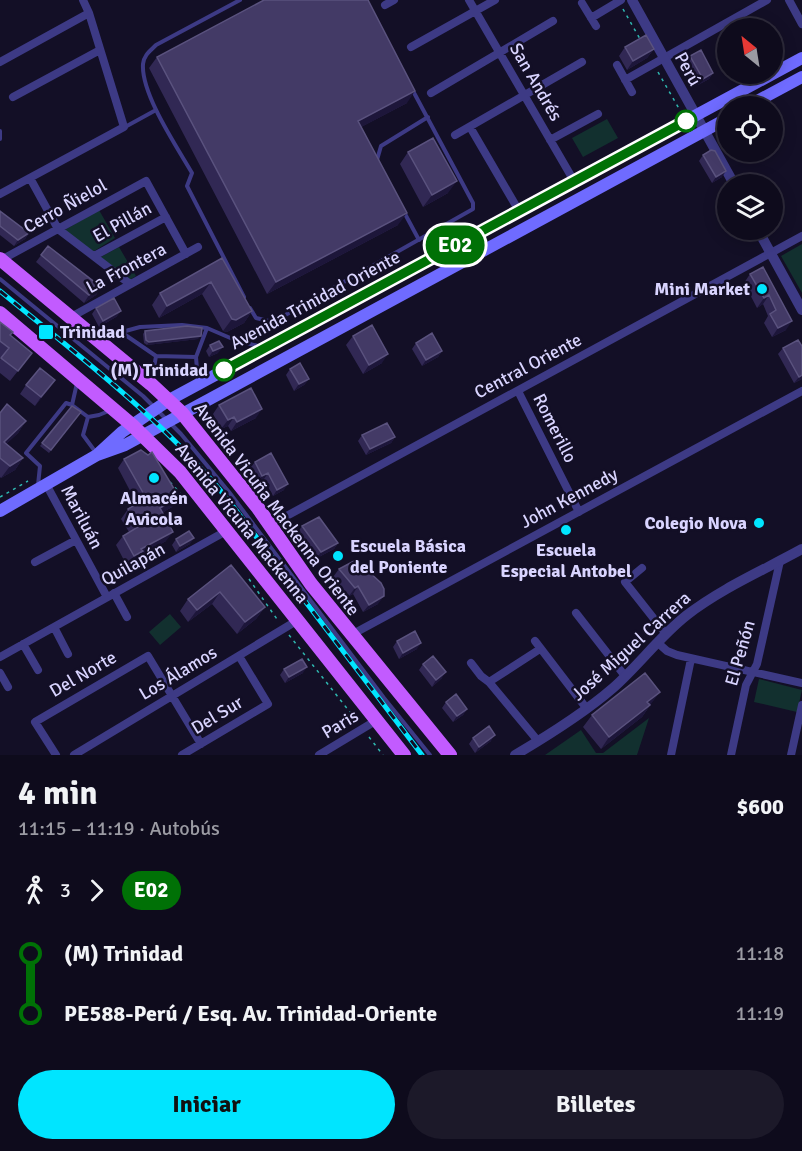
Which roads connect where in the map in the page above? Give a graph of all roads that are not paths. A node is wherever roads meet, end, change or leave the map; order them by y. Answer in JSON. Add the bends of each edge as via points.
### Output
{"nodes":[{"id":1,"x":83,"y":0,"type":"edge"},
{"id":2,"x":240,"y":0,"type":"edge"},
{"id":3,"x":394,"y":0,"type":"edge"},
{"id":4,"x":470,"y":0,"type":"edge"},
{"id":5,"x":495,"y":0,"type":"edge"},
{"id":6,"x":621,"y":0,"type":"edge"},
{"id":7,"x":632,"y":0,"type":"edge"},
{"id":8,"x":767,"y":0,"type":"edge"},
{"id":9,"x":789,"y":0,"type":"edge"},
{"id":10,"x":582,"y":3,"type":"dead end"},
{"id":11,"x":385,"y":5,"type":"dead end"},
{"id":12,"x":476,"y":11,"type":"junction"},
{"id":13,"x":89,"y":13,"type":"junction"},
{"id":14,"x":591,"y":18,"type":"junction"},
{"id":15,"x":553,"y":21,"type":"dead end"},
{"id":16,"x":802,"y":24,"type":"edge"},
{"id":17,"x":596,"y":26,"type":"dead end"},
{"id":18,"x":411,"y":47,"type":"dead end"},
{"id":19,"x":100,"y":50,"type":"junction"},
{"id":20,"x":500,"y":52,"type":"junction"},
{"id":21,"x":663,"y":57,"type":"junction"},
{"id":22,"x":802,"y":58,"type":"edge"},
{"id":23,"x":0,"y":62,"type":"edge"},
{"id":24,"x":582,"y":62,"type":"dead end"},
{"id":25,"x":617,"y":65,"type":"dead end"},
{"id":26,"x":802,"y":77,"type":"edge"},
{"id":27,"x":625,"y":80,"type":"junction"},
{"id":28,"x":412,"y":88,"type":"edge"},
{"id":29,"x":632,"y":92,"type":"dead end"},
{"id":30,"x":431,"y":93,"type":"dead end"},
{"id":31,"x":524,"y":95,"type":"junction"},
{"id":32,"x":767,"y":96,"type":"edge"},
{"id":33,"x":13,"y":97,"type":"dead end"},
{"id":34,"x":156,"y":110,"type":"junction"},
{"id":35,"x":598,"y":114,"type":"dead end"},
{"id":36,"x":696,"y":115,"type":"junction"},
{"id":37,"x":428,"y":117,"type":"junction"},
{"id":38,"x":717,"y":124,"type":"edge"},
{"id":39,"x":124,"y":127,"type":"junction"},
{"id":40,"x":470,"y":127,"type":"junction"},
{"id":41,"x":704,"y":130,"type":"junction"},
{"id":42,"x":0,"y":131,"type":"edge"},
{"id":43,"x":454,"y":135,"type":"dead end"},
{"id":44,"x":0,"y":139,"type":"edge"},
{"id":45,"x":550,"y":140,"type":"junction"},
{"id":46,"x":382,"y":169,"type":"edge"},
{"id":47,"x":728,"y":174,"type":"edge"},
{"id":48,"x":30,"y":178,"type":"junction"},
{"id":49,"x":574,"y":181,"type":"junction"},
{"id":50,"x":0,"y":194,"type":"edge"},
{"id":51,"x":403,"y":210,"type":"edge"},
{"id":52,"x":519,"y":211,"type":"junction"},
{"id":53,"x":166,"y":217,"type":"junction"},
{"id":54,"x":58,"y":229,"type":"junction"},
{"id":55,"x":802,"y":236,"type":"edge"},
{"id":56,"x":419,"y":240,"type":"junction"},
{"id":57,"x":764,"y":240,"type":"edge"},
{"id":58,"x":198,"y":248,"type":"dead end"},
{"id":59,"x":771,"y":253,"type":"junction"},
{"id":60,"x":186,"y":254,"type":"junction"},
{"id":61,"x":94,"y":256,"type":"junction"},
{"id":62,"x":1,"y":260,"type":"edge"},
{"id":63,"x":0,"y":279,"type":"edge"},
{"id":64,"x":130,"y":284,"type":"junction"},
{"id":65,"x":802,"y":310,"type":"edge"},
{"id":66,"x":0,"y":314,"type":"edge"},
{"id":67,"x":71,"y":317,"type":"junction"},
{"id":68,"x":207,"y":328,"type":"junction"},
{"id":69,"x":122,"y":332,"type":"junction"},
{"id":70,"x":97,"y":339,"type":"junction"},
{"id":71,"x":265,"y":348,"type":"junction"},
{"id":72,"x":156,"y":356,"type":"junction"},
{"id":73,"x":196,"y":357,"type":"junction"},
{"id":74,"x":78,"y":379,"type":"junction"},
{"id":75,"x":152,"y":384,"type":"junction"},
{"id":76,"x":198,"y":384,"type":"junction"},
{"id":77,"x":518,"y":391,"type":"junction"},
{"id":78,"x":802,"y":391,"type":"edge"},
{"id":79,"x":169,"y":400,"type":"junction"},
{"id":80,"x":72,"y":405,"type":"junction"},
{"id":81,"x":113,"y":408,"type":"junction"},
{"id":82,"x":156,"y":408,"type":"junction"},
{"id":83,"x":182,"y":413,"type":"junction"},
{"id":84,"x":88,"y":417,"type":"junction"},
{"id":85,"x":168,"y":420,"type":"junction"},
{"id":86,"x":132,"y":424,"type":"junction"},
{"id":87,"x":144,"y":435,"type":"junction"},
{"id":88,"x":97,"y":455,"type":"junction"},
{"id":89,"x":41,"y":483,"type":"junction"},
{"id":90,"x":0,"y":511,"type":"edge"},
{"id":91,"x":579,"y":512,"type":"junction"},
{"id":92,"x":270,"y":525,"type":"junction"},
{"id":93,"x":228,"y":530,"type":"junction"},
{"id":94,"x":76,"y":540,"type":"junction"},
{"id":95,"x":802,"y":549,"type":"edge"},
{"id":96,"x":780,"y":561,"type":"junction"},
{"id":97,"x":35,"y":562,"type":"dead end"},
{"id":98,"x":642,"y":568,"type":"dead end"},
{"id":99,"x":111,"y":595,"type":"junction"},
{"id":100,"x":576,"y":613,"type":"dead end"},
{"id":101,"x":127,"y":617,"type":"dead end"},
{"id":102,"x":298,"y":620,"type":"junction"},
{"id":103,"x":54,"y":627,"type":"junction"},
{"id":104,"x":666,"y":634,"type":"junction"},
{"id":105,"x":351,"y":635,"type":"junction"},
{"id":106,"x":535,"y":641,"type":"dead end"},
{"id":107,"x":658,"y":643,"type":"junction"},
{"id":108,"x":23,"y":644,"type":"junction"},
{"id":109,"x":540,"y":649,"type":"junction"},
{"id":110,"x":68,"y":654,"type":"dead end"},
{"id":111,"x":239,"y":656,"type":"junction"},
{"id":112,"x":0,"y":657,"type":"edge"},
{"id":113,"x":691,"y":659,"type":"junction"},
{"id":114,"x":471,"y":663,"type":"dead end"},
{"id":115,"x":38,"y":670,"type":"dead end"},
{"id":116,"x":752,"y":672,"type":"junction"},
{"id":117,"x":0,"y":673,"type":"edge"},
{"id":118,"x":626,"y":676,"type":"junction"},
{"id":119,"x":489,"y":682,"type":"junction"},
{"id":120,"x":802,"y":683,"type":"edge"},
{"id":121,"x":8,"y":687,"type":"dead end"},
{"id":122,"x":172,"y":696,"type":"junction"},
{"id":123,"x":802,"y":705,"type":"edge"},
{"id":124,"x":587,"y":709,"type":"junction"},
{"id":125,"x":377,"y":720,"type":"junction"},
{"id":126,"x":537,"y":741,"type":"junction"},
{"id":127,"x":201,"y":744,"type":"junction"},
{"id":128,"x":56,"y":755,"type":"edge"},
{"id":129,"x":74,"y":755,"type":"edge"},
{"id":130,"x":182,"y":755,"type":"edge"},
{"id":131,"x":319,"y":755,"type":"edge"},
{"id":132,"x":404,"y":755,"type":"edge"},
{"id":133,"x":430,"y":755,"type":"edge"},
{"id":134,"x":450,"y":755,"type":"edge"},
{"id":135,"x":515,"y":755,"type":"edge"},
{"id":136,"x":670,"y":755,"type":"edge"},
{"id":137,"x":731,"y":755,"type":"edge"},
{"id":138,"x":791,"y":755,"type":"edge"}],
"edges":[{"from":1,"to":13,"type":"street"},
{"from":2,"to":34,"type":"lane","via":[[156,45],[146,56],[144,75]]},
{"from":3,"to":11,"type":"street"},
{"from":4,"to":12,"type":"street","name":"San Andrés"},
{"from":5,"to":12,"type":"street"},
{"from":6,"to":14,"type":"street"},
{"from":7,"to":21,"type":"street","name":"Perú"},
{"from":8,"to":21,"type":"street"},
{"from":9,"to":16,"type":"street"},
{"from":10,"to":14,"type":"street"},
{"from":12,"to":18,"type":"street"},
{"from":12,"to":20,"type":"street","name":"San Andrés"},
{"from":13,"to":19,"type":"street"},
{"from":13,"to":23,"type":"street"},
{"from":14,"to":17,"type":"street"},
{"from":15,"to":20,"type":"street"},
{"from":19,"to":33,"type":"street"},
{"from":19,"to":39,"type":"street"},
{"from":20,"to":30,"type":"street"},
{"from":20,"to":31,"type":"street","name":"San Andrés"},
{"from":21,"to":27,"type":"street"},
{"from":21,"to":36,"type":"street","name":"Perú"},
{"from":22,"to":36,"type":"main road","name":"Avenida Trinidad Oriente"},
{"from":24,"to":31,"type":"street"},
{"from":25,"to":27,"type":"street"},
{"from":26,"to":32,"type":"main road"},
{"from":27,"to":29,"type":"street"},
{"from":28,"to":37,"type":"lane"},
{"from":31,"to":40,"type":"street"},
{"from":31,"to":45,"type":"street","name":"San Andrés"},
{"from":34,"to":39,"type":"lane"},
{"from":34,"to":56,"type":"lane","via":[[192,173],[187,186],[256,318],[273,322]]},
{"from":35,"to":45,"type":"street"},
{"from":36,"to":41,"type":"street","name":"Perú"},
{"from":36,"to":49,"type":"main road","name":"Avenida Trinidad Oriente"},
{"from":37,"to":46,"type":"lane","via":[[381,146],[377,159]]},
{"from":37,"to":56,"type":"lane","via":[[473,209]]},
{"from":38,"to":41,"type":"main road","name":"Avenida Trinidad Oriente"},
{"from":39,"to":48,"type":"street"},
{"from":40,"to":43,"type":"street"},
{"from":40,"to":52,"type":"street"},
{"from":41,"to":47,"type":"street","name":"Perú"},
{"from":41,"to":83,"type":"main road","name":"Avenida Trinidad Oriente"},
{"from":42,"to":44,"type":"lane"},
{"from":45,"to":49,"type":"street","name":"San Andrés"},
{"from":48,"to":50,"type":"street"},
{"from":48,"to":54,"type":"street"},
{"from":49,"to":52,"type":"main road","name":"Avenida Trinidad Oriente"},
{"from":51,"to":56,"type":"lane"},
{"from":52,"to":71,"type":"main road","name":"Avenida Trinidad Oriente"},
{"from":53,"to":54,"type":"street","name":"Cerro Ñielol","via":[[146,181]]},
{"from":53,"to":60,"type":"street"},
{"from":53,"to":61,"type":"street","name":"El Pillán"},
{"from":54,"to":61,"type":"street"},
{"from":54,"to":62,"type":"street","name":"Cerro Ñielol"},
{"from":55,"to":59,"type":"street","name":"Central Oriente"},
{"from":57,"to":59,"type":"street"},
{"from":58,"to":60,"type":"street","name":"La Frontera"},
{"from":59,"to":65,"type":"street"},
{"from":59,"to":77,"type":"street","name":"Central Oriente"},
{"from":60,"to":64,"type":"street","name":"La Frontera"},
{"from":61,"to":64,"type":"street"},
{"from":62,"to":67,"type":"main road","name":"Avenida Vicuña Mackenna Oriente"},
{"from":63,"to":82,"type":"lane"},
{"from":64,"to":67,"type":"street","name":"La Frontera"},
{"from":66,"to":74,"type":"main road","name":"Avenida Vicuña Mackenna"},
{"from":67,"to":70,"type":"main road","name":"Avenida Vicuña Mackenna Oriente"},
{"from":68,"to":69,"type":"lane","via":[[151,326]]},
{"from":68,"to":71,"type":"lane"},
{"from":68,"to":73,"type":"lane"},
{"from":69,"to":70,"type":"lane"},
{"from":69,"to":72,"type":"lane"},
{"from":70,"to":75,"type":"main road","name":"Avenida Vicuña Mackenna Oriente"},
{"from":71,"to":76,"type":"main road","name":"Avenida Trinidad Oriente"},
{"from":72,"to":73,"type":"lane"},
{"from":72,"to":75,"type":"lane"},
{"from":73,"to":76,"type":"lane"},
{"from":74,"to":80,"type":"lane"},
{"from":74,"to":81,"type":"main road","name":"Avenida Vicuña Mackenna"},
{"from":75,"to":79,"type":"main road","name":"Avenida Vicuña Mackenna Oriente"},
{"from":76,"to":79,"type":"main road","name":"Avenida Trinidad Oriente"},
{"from":77,"to":91,"type":"street","name":"Romerillo"},
{"from":77,"to":92,"type":"street","name":"Central Oriente"},
{"from":78,"to":91,"type":"street","name":"John Kennedy"},
{"from":79,"to":82,"type":"main road","name":"Avenida Trinidad Oriente"},
{"from":79,"to":83,"type":"main road","name":"Avenida Vicuña Mackenna Oriente"},
{"from":80,"to":84,"type":"lane"},
{"from":80,"to":89,"type":"lane","via":[[66,403],[26,453],[40,466]]},
{"from":81,"to":84,"type":"lane"},
{"from":81,"to":86,"type":"main road","name":"Avenida Vicuña Mackenna"},
{"from":82,"to":85,"type":"lane"},
{"from":82,"to":86,"type":"main road","name":"Avenida Trinidad Oriente"},
{"from":83,"to":85,"type":"main road","name":"Avenida Trinidad Oriente"},
{"from":83,"to":92,"type":"main road","name":"Avenida Vicuña Mackenna Oriente"},
{"from":84,"to":88,"type":"lane","via":[[83,435]]},
{"from":85,"to":87,"type":"main road","name":"Avenida Trinidad Oriente"},
{"from":85,"to":133,"type":"lane","via":[[223,484]]},
{"from":86,"to":87,"type":"main road","name":"Avenida Vicuña Mackenna"},
{"from":86,"to":88,"type":"main road","name":"Avenida Trinidad Oriente"},
{"from":87,"to":88,"type":"main road","name":"Avenida Trinidad Oriente"},
{"from":87,"to":93,"type":"main road","name":"Avenida Vicuña Mackenna"},
{"from":88,"to":89,"type":"main road"},
{"from":89,"to":90,"type":"main road"},
{"from":89,"to":94,"type":"street","name":"Mariluán"},
{"from":91,"to":105,"type":"street","name":"John Kennedy"},
{"from":92,"to":105,"type":"main road","name":"Avenida Vicuña Mackenna Oriente"},
{"from":93,"to":99,"type":"street","name":"Quilapán"},
{"from":93,"to":102,"type":"main road","name":"Avenida Vicuña Mackenna"},
{"from":94,"to":97,"type":"street"},
{"from":94,"to":99,"type":"street","name":"Mariluán"},
{"from":95,"to":96,"type":"street","name":"José Miguel Carrera"},
{"from":96,"to":104,"type":"street","name":"José Miguel Carrera","via":[[705,602]]},
{"from":96,"to":116,"type":"street","name":"El Peñón"},
{"from":98,"to":104,"type":"street","via":[[625,582]]},
{"from":99,"to":101,"type":"street","name":"Mariluán"},
{"from":99,"to":103,"type":"street","name":"Quilapán"},
{"from":100,"to":118,"type":"street"},
{"from":102,"to":111,"type":"street","name":"Los Álamos"},
{"from":102,"to":125,"type":"main road","name":"Avenida Vicuña Mackenna"},
{"from":103,"to":108,"type":"street","name":"Quilapán"},
{"from":103,"to":110,"type":"street"},
{"from":104,"to":107,"type":"street","name":"José Miguel Carrera"},
{"from":105,"to":134,"type":"main road","name":"Avenida Vicuña Mackenna Oriente"},
{"from":106,"to":109,"type":"street"},
{"from":107,"to":113,"type":"street","via":[[672,654]]},
{"from":107,"to":118,"type":"street","name":"José Miguel Carrera"},
{"from":108,"to":112,"type":"street","name":"Quilapán"},
{"from":108,"to":115,"type":"street"},
{"from":109,"to":119,"type":"street"},
{"from":109,"to":124,"type":"street"},
{"from":111,"to":122,"type":"street","name":"Los Álamos"},
{"from":111,"to":127,"type":"street","name":"Del Sur","via":[[268,704]]},
{"from":113,"to":116,"type":"street"},
{"from":113,"to":136,"type":"street"},
{"from":114,"to":119,"type":"street"},
{"from":116,"to":120,"type":"street"},
{"from":116,"to":137,"type":"street","name":"El Peñón"},
{"from":117,"to":121,"type":"street"},
{"from":118,"to":124,"type":"street","name":"José Miguel Carrera"},
{"from":119,"to":126,"type":"street"},
{"from":122,"to":127,"type":"street"},
{"from":122,"to":128,"type":"street","name":"Del Norte","via":[[148,656],[35,722]]},
{"from":122,"to":129,"type":"street","name":"Los Álamos"},
{"from":123,"to":138,"type":"street"},
{"from":124,"to":126,"type":"street","name":"José Miguel Carrera"},
{"from":125,"to":131,"type":"street","name":"Paris"},
{"from":125,"to":132,"type":"main road","name":"Avenida Vicuña Mackenna"},
{"from":126,"to":135,"type":"street","name":"José Miguel Carrera"},
{"from":127,"to":130,"type":"street","name":"Del Sur"}]}
